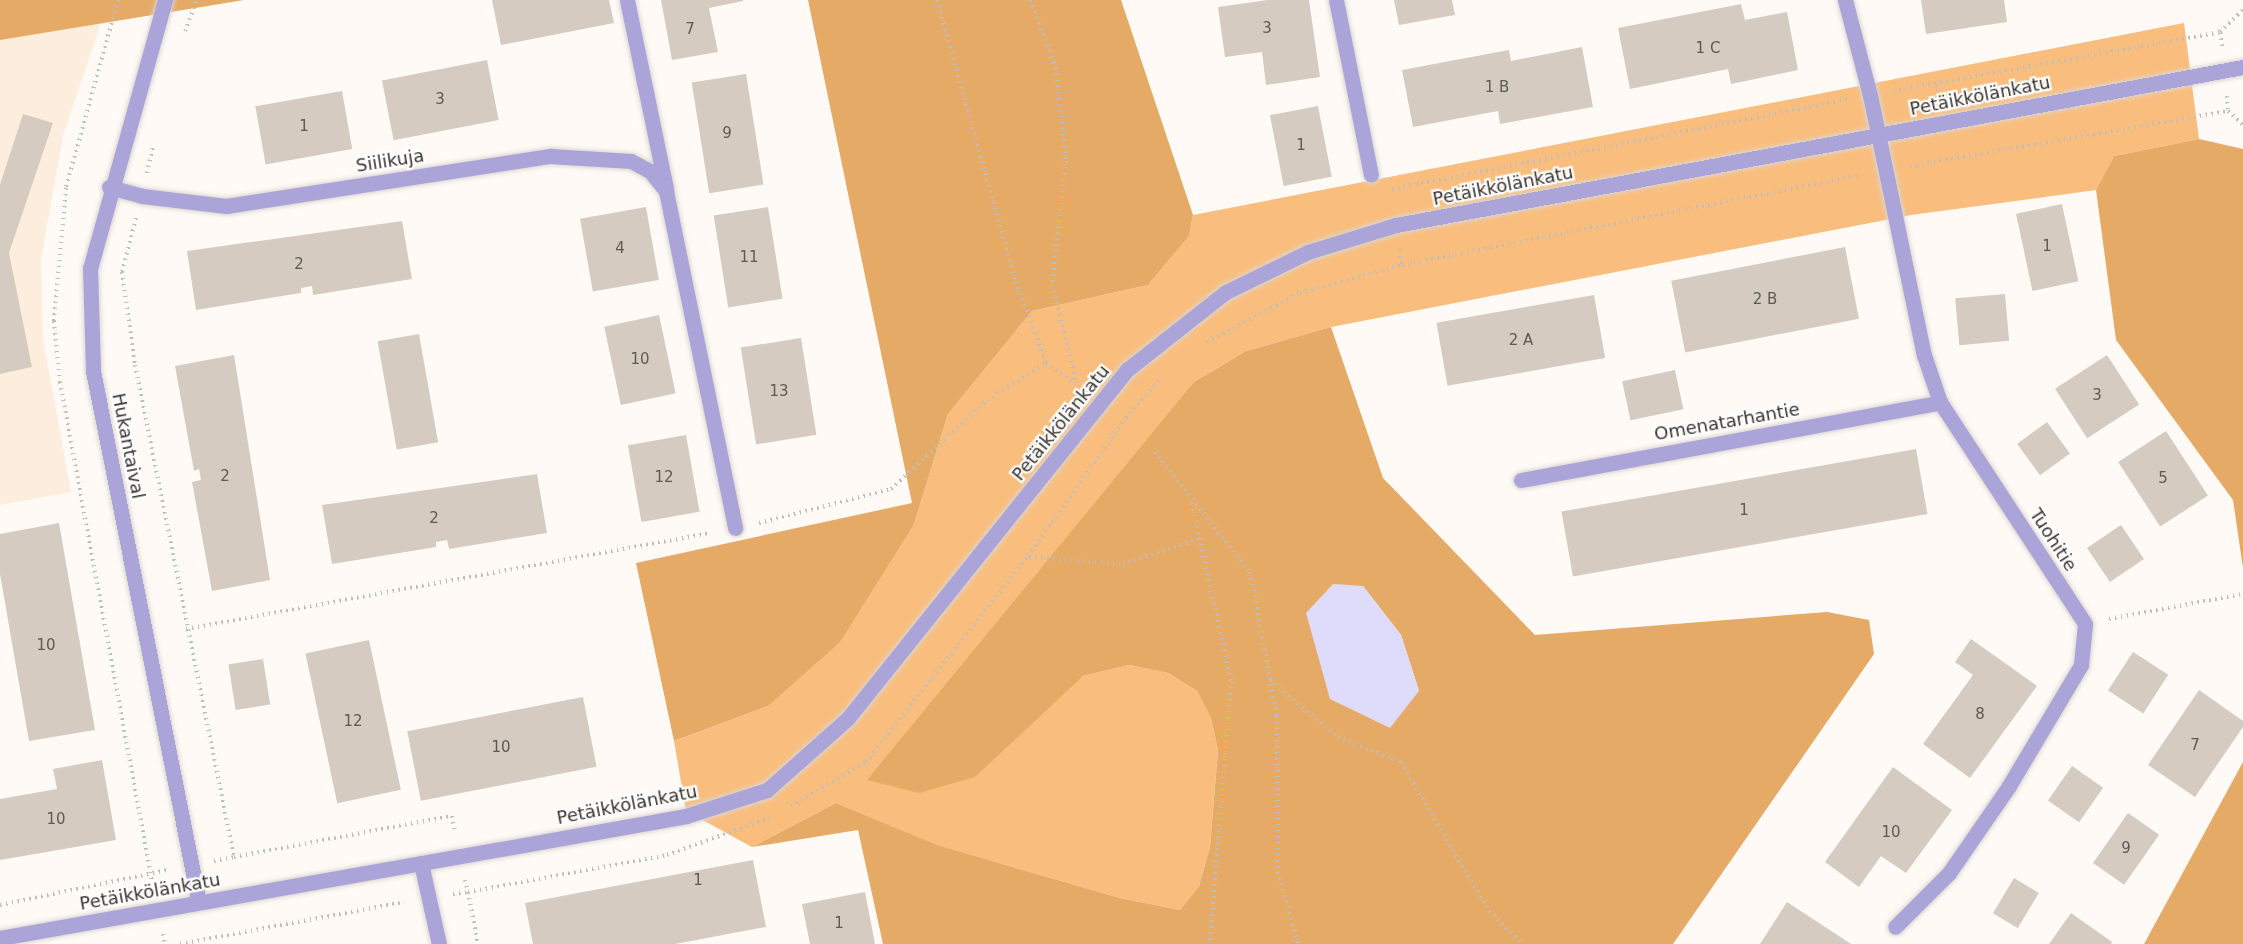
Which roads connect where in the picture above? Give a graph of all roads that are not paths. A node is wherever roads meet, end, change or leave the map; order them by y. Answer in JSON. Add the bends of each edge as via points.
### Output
{"nodes":[{"id":1,"x":165,"y":0,"type":"edge"},
{"id":2,"x":627,"y":0,"type":"edge"},
{"id":3,"x":1336,"y":0,"type":"edge"},
{"id":4,"x":1845,"y":0,"type":"edge"},
{"id":5,"x":2243,"y":67,"type":"edge"},
{"id":6,"x":1879,"y":134,"type":"junction"},
{"id":7,"x":1371,"y":175,"type":"dead end"},
{"id":8,"x":109,"y":187,"type":"junction"},
{"id":9,"x":666,"y":191,"type":"junction"},
{"id":10,"x":1940,"y":402,"type":"junction"},
{"id":11,"x":1521,"y":480,"type":"dead end"},
{"id":12,"x":735,"y":528,"type":"road end"},
{"id":13,"x":421,"y":863,"type":"junction"},
{"id":14,"x":199,"y":903,"type":"junction"},
{"id":15,"x":1895,"y":927,"type":"dead end"},
{"id":16,"x":0,"y":938,"type":"edge"},
{"id":17,"x":439,"y":944,"type":"edge"}],
"edges":[{"from":1,"to":8,"type":"street","name":"Hukantaival"},
{"from":2,"to":9,"type":"street"},
{"from":3,"to":7,"type":"street"},
{"from":4,"to":6,"type":"street","name":"Tuohitie"},
{"from":5,"to":6,"type":"street","name":"Petäikkölänkatu"},
{"from":6,"to":10,"type":"street","name":"Tuohitie","via":[[1924,355]]},
{"from":6,"to":13,"type":"street","name":"Petäikkölänkatu","via":[[1396,225],[1308,252],[1226,292],[1128,369],[848,718],[767,790],[686,816]]},
{"from":8,"to":9,"type":"street","name":"Siilikuja","via":[[142,196],[226,206],[571,156],[631,161],[650,171]]},
{"from":8,"to":14,"type":"street","name":"Hukantaival","via":[[90,268],[93,371]]},
{"from":9,"to":12,"type":"street"},
{"from":10,"to":11,"type":"street","name":"Omenatarhantie"},
{"from":10,"to":15,"type":"street","name":"Tuohitie","via":[[2085,624],[2081,665],[2009,786],[1949,873]]},
{"from":13,"to":14,"type":"street","name":"Petäikkölänkatu"},
{"from":13,"to":17,"type":"street"},
{"from":14,"to":16,"type":"street","name":"Petäikkölänkatu"}]}
